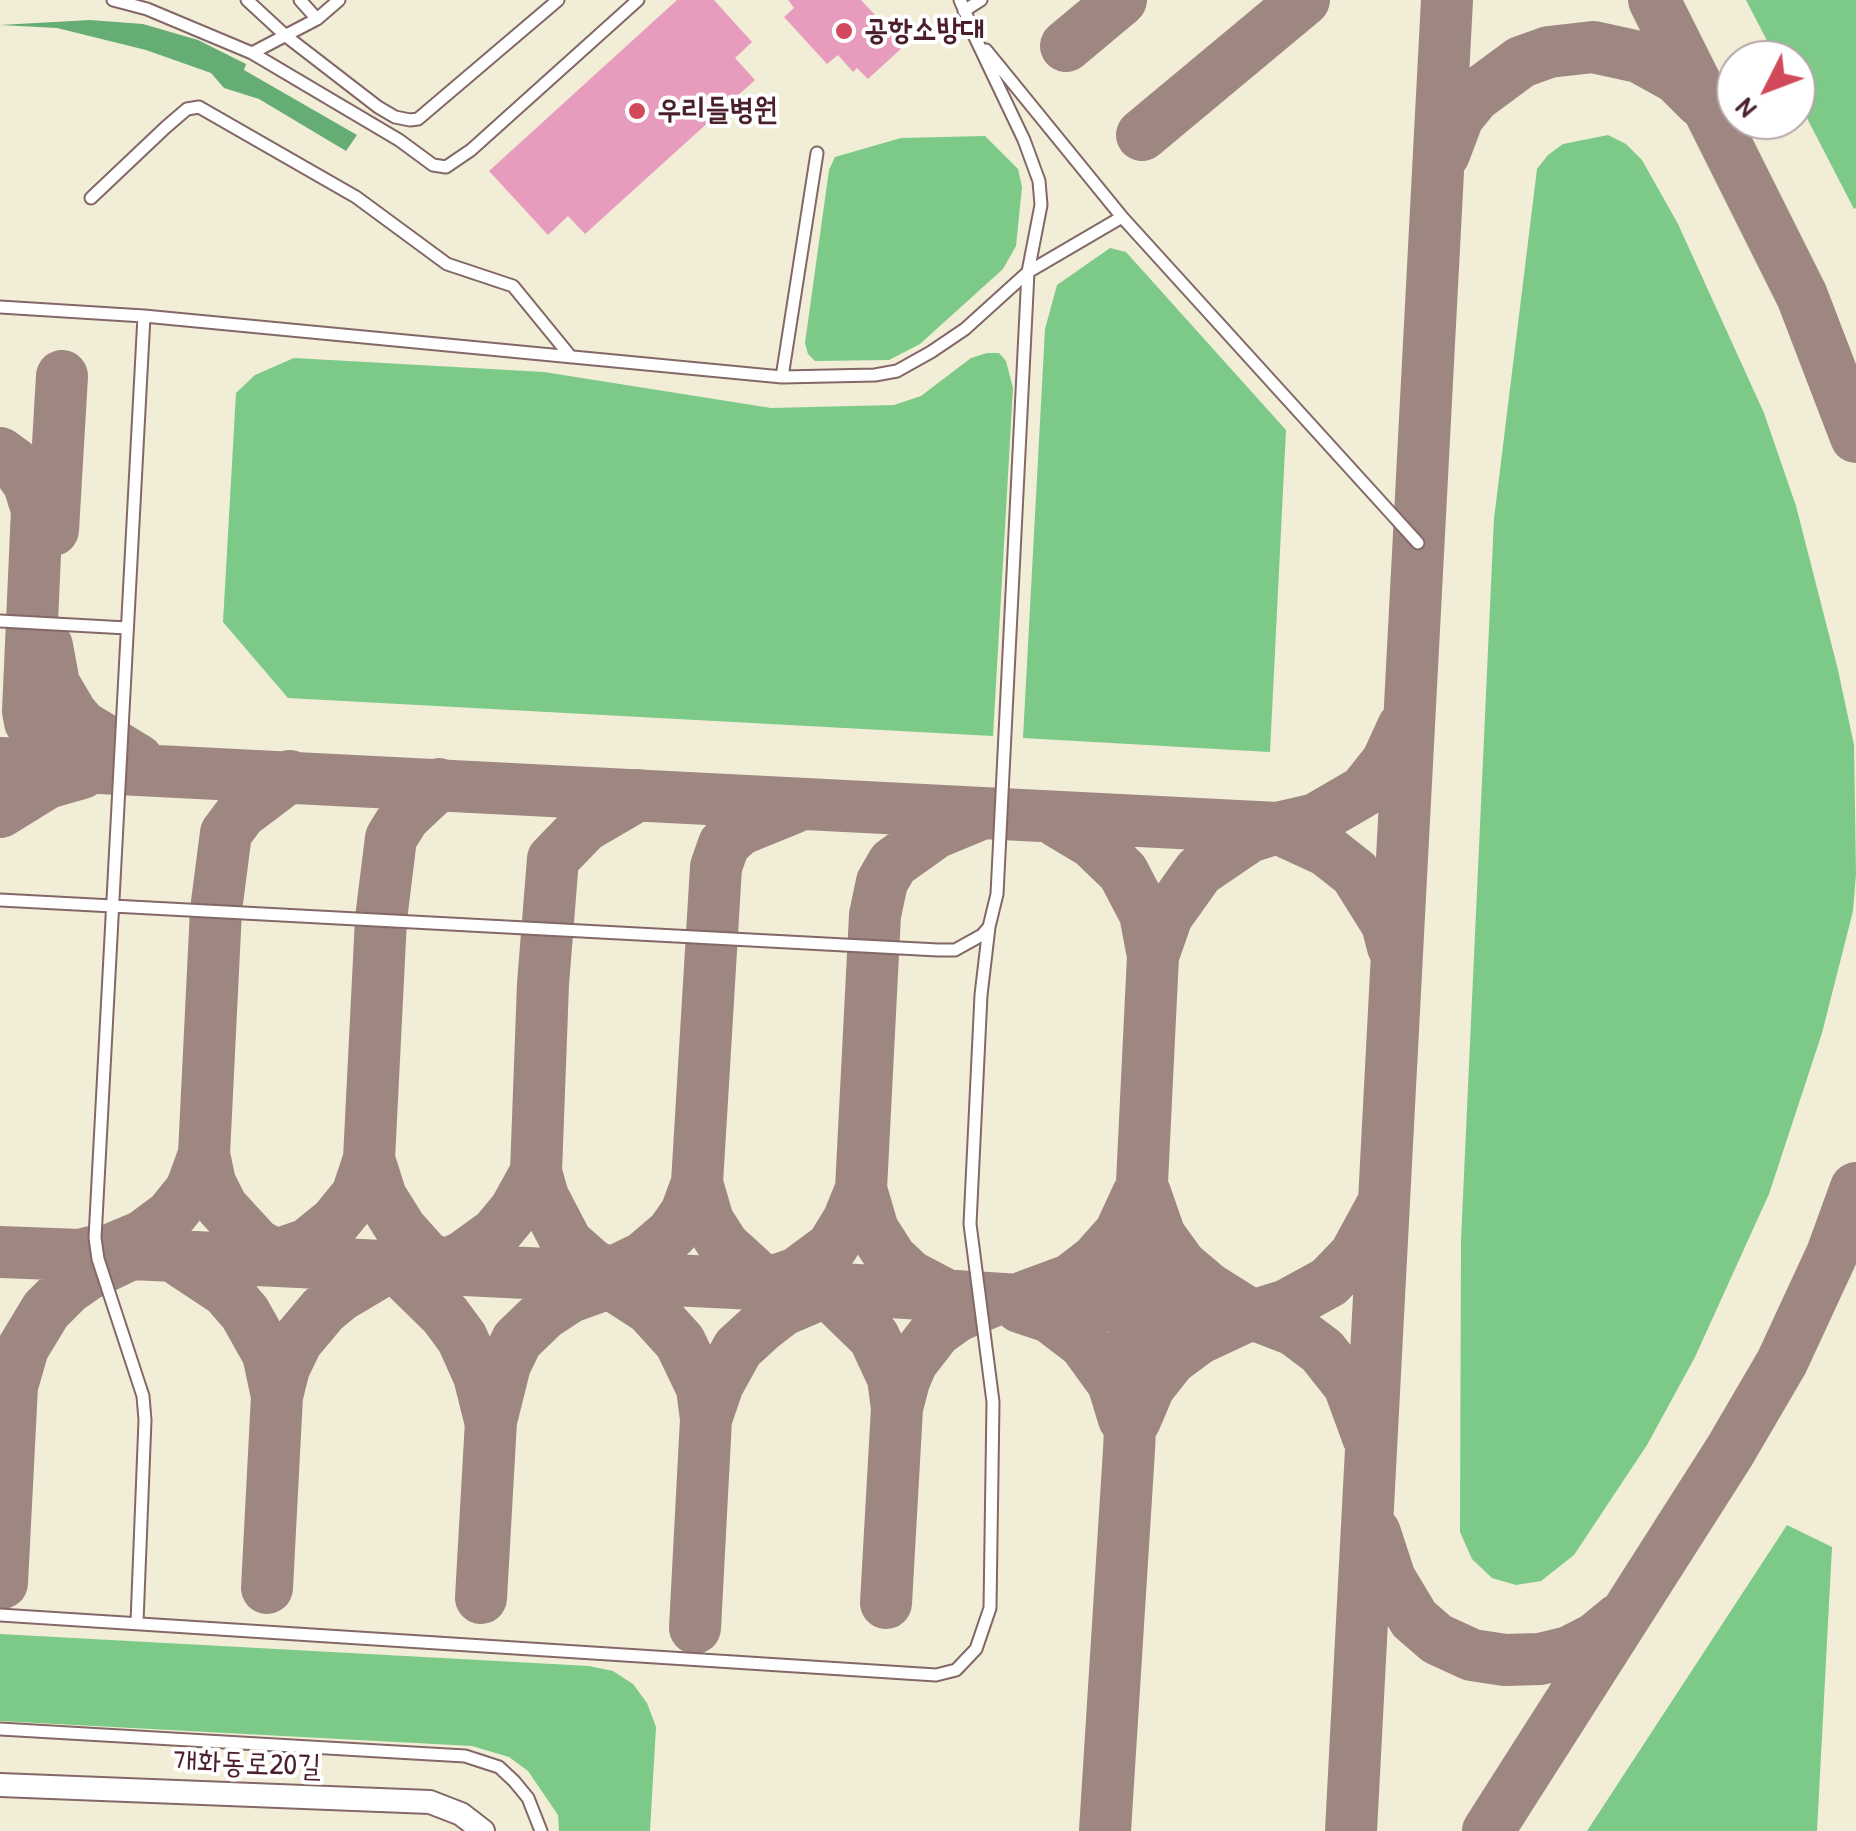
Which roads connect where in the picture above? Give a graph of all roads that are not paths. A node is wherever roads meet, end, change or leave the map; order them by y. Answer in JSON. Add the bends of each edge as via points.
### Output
{"nodes":[{"id":1,"x":113,"y":0,"type":"edge"},
{"id":2,"x":247,"y":0,"type":"edge"},
{"id":3,"x":300,"y":0,"type":"edge"},
{"id":4,"x":339,"y":0,"type":"edge"},
{"id":5,"x":558,"y":0,"type":"edge"},
{"id":6,"x":638,"y":0,"type":"edge"},
{"id":7,"x":981,"y":0,"type":"edge"},
{"id":8,"x":962,"y":6,"type":"edge"},
{"id":9,"x":317,"y":20,"type":"junction"},
{"id":10,"x":972,"y":31,"type":"junction"},
{"id":11,"x":286,"y":36,"type":"junction"},
{"id":12,"x":252,"y":53,"type":"junction"},
{"id":13,"x":817,"y":153,"type":"dead end"},
{"id":14,"x":91,"y":198,"type":"dead end"},
{"id":15,"x":1122,"y":217,"type":"junction"},
{"id":16,"x":1028,"y":272,"type":"junction"},
{"id":17,"x":0,"y":308,"type":"edge"},
{"id":18,"x":144,"y":316,"type":"junction"},
{"id":19,"x":571,"y":357,"type":"junction"},
{"id":20,"x":782,"y":377,"type":"junction"},
{"id":21,"x":1418,"y":543,"type":"dead end"},
{"id":22,"x":0,"y":621,"type":"edge"},
{"id":23,"x":128,"y":628,"type":"junction"},
{"id":24,"x":0,"y":900,"type":"edge"},
{"id":25,"x":114,"y":905,"type":"junction"},
{"id":26,"x":989,"y":927,"type":"junction"},
{"id":27,"x":0,"y":1615,"type":"edge"},
{"id":28,"x":136,"y":1622,"type":"junction"},
{"id":29,"x":0,"y":1729,"type":"edge"},
{"id":30,"x":0,"y":1784,"type":"edge"},
{"id":31,"x":483,"y":1831,"type":"edge"},
{"id":32,"x":541,"y":1831,"type":"edge"}],
"edges":[{"from":1,"to":12,"type":"lane"},
{"from":2,"to":11,"type":"lane"},
{"from":3,"to":9,"type":"lane"},
{"from":4,"to":9,"type":"lane"},
{"from":5,"to":11,"type":"lane","via":[[418,119],[378,107]]},
{"from":6,"to":12,"type":"lane","via":[[446,167],[432,165]]},
{"from":7,"to":8,"type":"lane"},
{"from":8,"to":10,"type":"lane"},
{"from":9,"to":11,"type":"lane"},
{"from":10,"to":15,"type":"lane"},
{"from":10,"to":16,"type":"lane","via":[[1039,182]]},
{"from":11,"to":12,"type":"lane"},
{"from":13,"to":20,"type":"lane"},
{"from":14,"to":19,"type":"lane","via":[[166,126],[198,107],[356,197],[447,264],[514,286]]},
{"from":15,"to":16,"type":"lane"},
{"from":15,"to":21,"type":"lane"},
{"from":16,"to":20,"type":"lane","via":[[966,329],[897,371]]},
{"from":16,"to":26,"type":"lane","via":[[997,894]]},
{"from":17,"to":18,"type":"lane"},
{"from":18,"to":19,"type":"lane"},
{"from":18,"to":23,"type":"lane"},
{"from":19,"to":20,"type":"lane"},
{"from":22,"to":23,"type":"lane"},
{"from":23,"to":25,"type":"lane"},
{"from":24,"to":25,"type":"lane"},
{"from":25,"to":26,"type":"lane","via":[[938,950],[964,947]]},
{"from":25,"to":28,"type":"lane","via":[[95,1238],[146,1420]]},
{"from":26,"to":28,"type":"lane","via":[[970,1224],[993,1402],[990,1608],[966,1662],[936,1675]]},
{"from":27,"to":28,"type":"lane"},
{"from":29,"to":32,"type":"lane","via":[[466,1756],[514,1780]]},
{"from":30,"to":31,"type":"street","name":"개화동로20길","via":[[430,1802]]}]}
